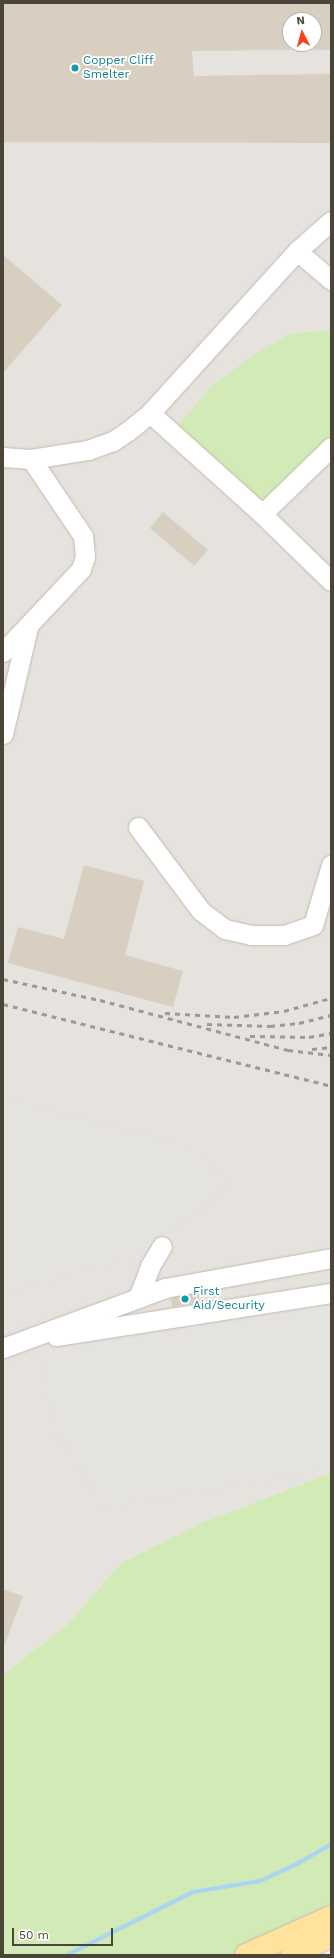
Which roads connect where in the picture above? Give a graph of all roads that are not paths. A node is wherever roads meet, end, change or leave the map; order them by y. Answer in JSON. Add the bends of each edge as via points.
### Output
{"nodes":[{"id":1,"x":331,"y":221,"type":"edge"},
{"id":2,"x":297,"y":252,"type":"junction"},
{"id":3,"x":331,"y":280,"type":"edge"},
{"id":4,"x":150,"y":413,"type":"junction"},
{"id":5,"x":331,"y":446,"type":"edge"},
{"id":6,"x":3,"y":456,"type":"edge"},
{"id":7,"x":31,"y":460,"type":"junction"},
{"id":8,"x":262,"y":514,"type":"junction"},
{"id":9,"x":331,"y":581,"type":"edge"},
{"id":10,"x":28,"y":627,"type":"junction"},
{"id":11,"x":3,"y":652,"type":"edge"},
{"id":12,"x":3,"y":734,"type":"edge"},
{"id":13,"x":138,"y":827,"type":"dead end"},
{"id":14,"x":331,"y":865,"type":"edge"},
{"id":15,"x":162,"y":1246,"type":"dead end"},
{"id":16,"x":331,"y":1258,"type":"edge"},
{"id":17,"x":331,"y":1293,"type":"edge"},
{"id":18,"x":138,"y":1298,"type":"junction"},
{"id":19,"x":9,"y":1346,"type":"edge"},
{"id":20,"x":331,"y":1916,"type":"edge"},
{"id":21,"x":331,"y":1936,"type":"edge"},
{"id":22,"x":246,"y":1955,"type":"edge"},
{"id":23,"x":292,"y":1955,"type":"edge"}],
"edges":[{"from":1,"to":2,"type":"street"},
{"from":2,"to":3,"type":"street"},
{"from":2,"to":4,"type":"street"},
{"from":4,"to":7,"type":"street","via":[[128,431],[98,447]]},
{"from":4,"to":8,"type":"street"},
{"from":5,"to":8,"type":"street"},
{"from":6,"to":7,"type":"street"},
{"from":7,"to":10,"type":"street","via":[[83,536],[85,557],[81,569]]},
{"from":8,"to":9,"type":"street"},
{"from":10,"to":11,"type":"street"},
{"from":10,"to":12,"type":"street"},
{"from":13,"to":14,"type":"street","via":[[201,911],[225,929],[251,935],[284,935],[314,925]]},
{"from":15,"to":18,"type":"street","via":[[150,1266]]},
{"from":16,"to":18,"type":"street","via":[[193,1282]]},
{"from":17,"to":19,"type":"street"},
{"from":18,"to":19,"type":"street"},
{"from":20,"to":22,"type":"main road"},
{"from":21,"to":23,"type":"main road"}]}
